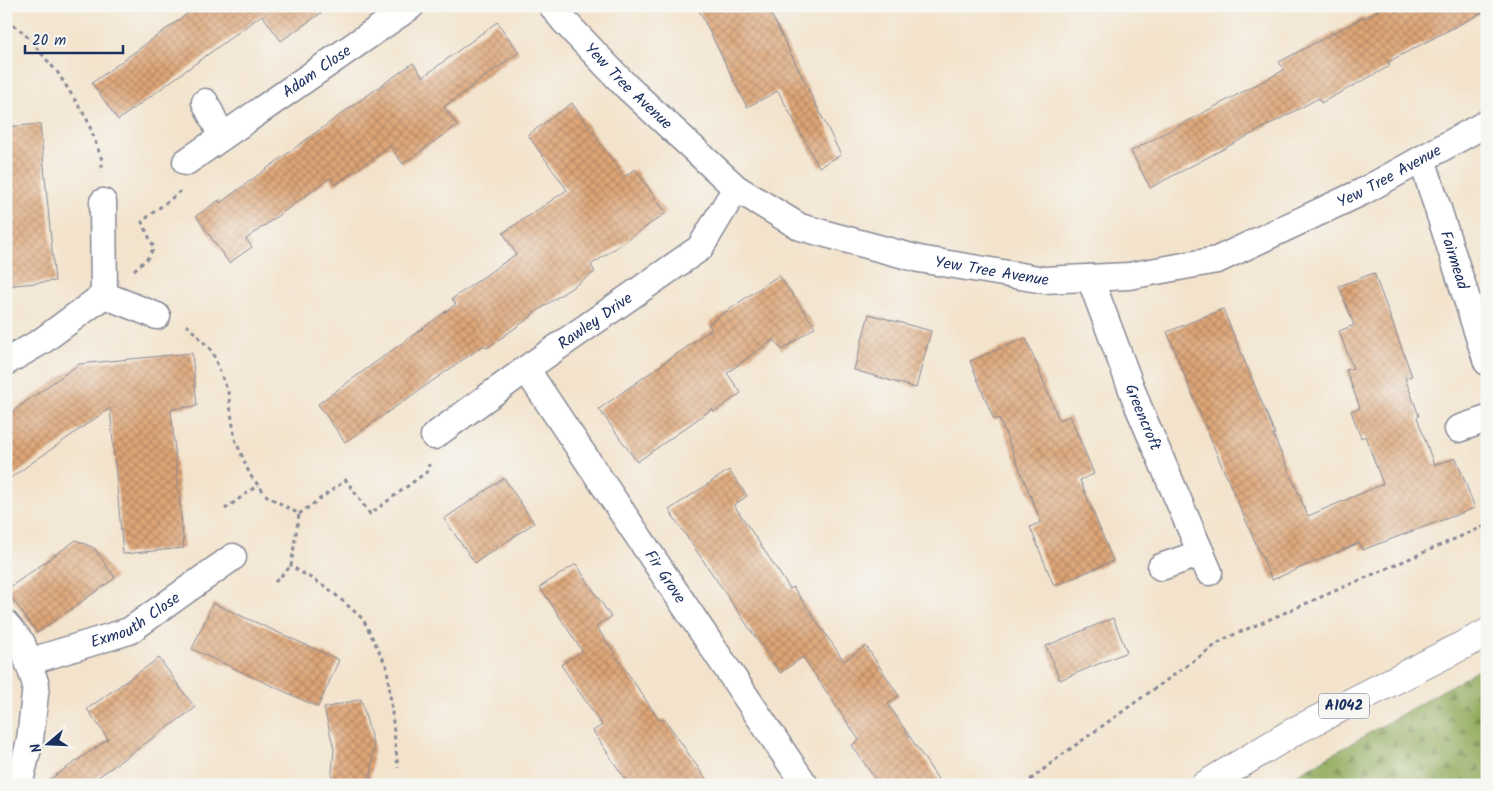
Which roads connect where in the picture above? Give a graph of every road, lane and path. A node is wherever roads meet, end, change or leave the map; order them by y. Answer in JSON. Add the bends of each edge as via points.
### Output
{"nodes":[{"id":1,"x":411,"y":6,"type":"edge"},
{"id":2,"x":552,"y":6,"type":"edge"},
{"id":3,"x":6,"y":21,"type":"edge"},
{"id":4,"x":204,"y":102,"type":"dead end"},
{"id":5,"x":1487,"y":123,"type":"edge"},
{"id":6,"x":222,"y":137,"type":"junction"},
{"id":7,"x":1422,"y":159,"type":"junction"},
{"id":8,"x":186,"y":162,"type":"joint"},
{"id":9,"x":736,"y":188,"type":"junction"},
{"id":10,"x":103,"y":202,"type":"joint"},
{"id":11,"x":1090,"y":278,"type":"junction"},
{"id":12,"x":104,"y":295,"type":"junction"},
{"id":13,"x":156,"y":316,"type":"joint"},
{"id":14,"x":6,"y":362,"type":"edge"},
{"id":15,"x":1487,"y":362,"type":"edge"},
{"id":16,"x":526,"y":369,"type":"junction"},
{"id":17,"x":1487,"y":419,"type":"edge"},
{"id":18,"x":1458,"y":429,"type":"dead end"},
{"id":19,"x":434,"y":436,"type":"joint"},
{"id":20,"x":258,"y":485,"type":"junction"},
{"id":21,"x":225,"y":509,"type":"dead end"},
{"id":22,"x":299,"y":514,"type":"junction"},
{"id":23,"x":1487,"y":525,"type":"edge"},
{"id":24,"x":233,"y":557,"type":"dead end"},
{"id":25,"x":291,"y":566,"type":"junction"},
{"id":26,"x":1161,"y":567,"type":"dead end"},
{"id":27,"x":275,"y":582,"type":"dead end"},
{"id":28,"x":6,"y":624,"type":"edge"},
{"id":29,"x":1487,"y":633,"type":"edge"},
{"id":30,"x":28,"y":662,"type":"junction"},
{"id":31,"x":398,"y":768,"type":"dead end"},
{"id":32,"x":19,"y":785,"type":"edge"},
{"id":33,"x":806,"y":785,"type":"edge"},
{"id":34,"x":1024,"y":785,"type":"edge"},
{"id":35,"x":1205,"y":785,"type":"edge"}],
"edges":[{"from":1,"to":6,"type":"street","name":"Adam Close"},
{"from":2,"to":9,"type":"street","name":"Yew Tree Avenue","via":[[626,86]]},
{"from":3,"to":10,"type":"path","via":[[23,32],[58,72],[87,119],[102,160]]},
{"from":4,"to":6,"type":"street"},
{"from":5,"to":7,"type":"street","name":"Yew Tree Avenue"},
{"from":6,"to":8,"type":"street","name":"Adam Close"},
{"from":7,"to":11,"type":"street","name":"Yew Tree Avenue","via":[[1362,192],[1217,260],[1129,276]]},
{"from":7,"to":15,"type":"street","name":"Fairmead"},
{"from":8,"to":12,"type":"path","via":[[195,181],[142,222],[154,248],[147,259]]},
{"from":9,"to":11,"type":"street","name":"Yew Tree Avenue","via":[[800,228],[918,259],[1044,280]]},
{"from":9,"to":16,"type":"street","name":"Rawley Drive","via":[[700,248]]},
{"from":10,"to":12,"type":"street"},
{"from":11,"to":26,"type":"street","name":"Greencroft","via":[[1138,406],[1205,562]]},
{"from":12,"to":13,"type":"street"},
{"from":12,"to":14,"type":"street","via":[[42,341]]},
{"from":13,"to":20,"type":"path","via":[[189,327],[212,351],[228,392],[235,440],[250,476]]},
{"from":16,"to":19,"type":"street","name":"Rawley Drive"},
{"from":16,"to":33,"type":"street","name":"Fir Grove"},
{"from":17,"to":18,"type":"street"},
{"from":19,"to":22,"type":"path","via":[[428,471],[370,514],[346,480]]},
{"from":20,"to":21,"type":"path"},
{"from":20,"to":22,"type":"path","via":[[267,496]]},
{"from":22,"to":25,"type":"path"},
{"from":23,"to":34,"type":"path","via":[[1224,639]]},
{"from":24,"to":30,"type":"street","name":"Exmouth Close","via":[[129,631]]},
{"from":25,"to":27,"type":"path"},
{"from":25,"to":31,"type":"path","via":[[329,590],[362,619],[387,667]]},
{"from":28,"to":30,"type":"street","via":[[22,643]]},
{"from":29,"to":35,"type":"main road","number":"A1042","via":[[1295,731]]},
{"from":30,"to":32,"type":"street","via":[[36,684],[30,740]]}]}
